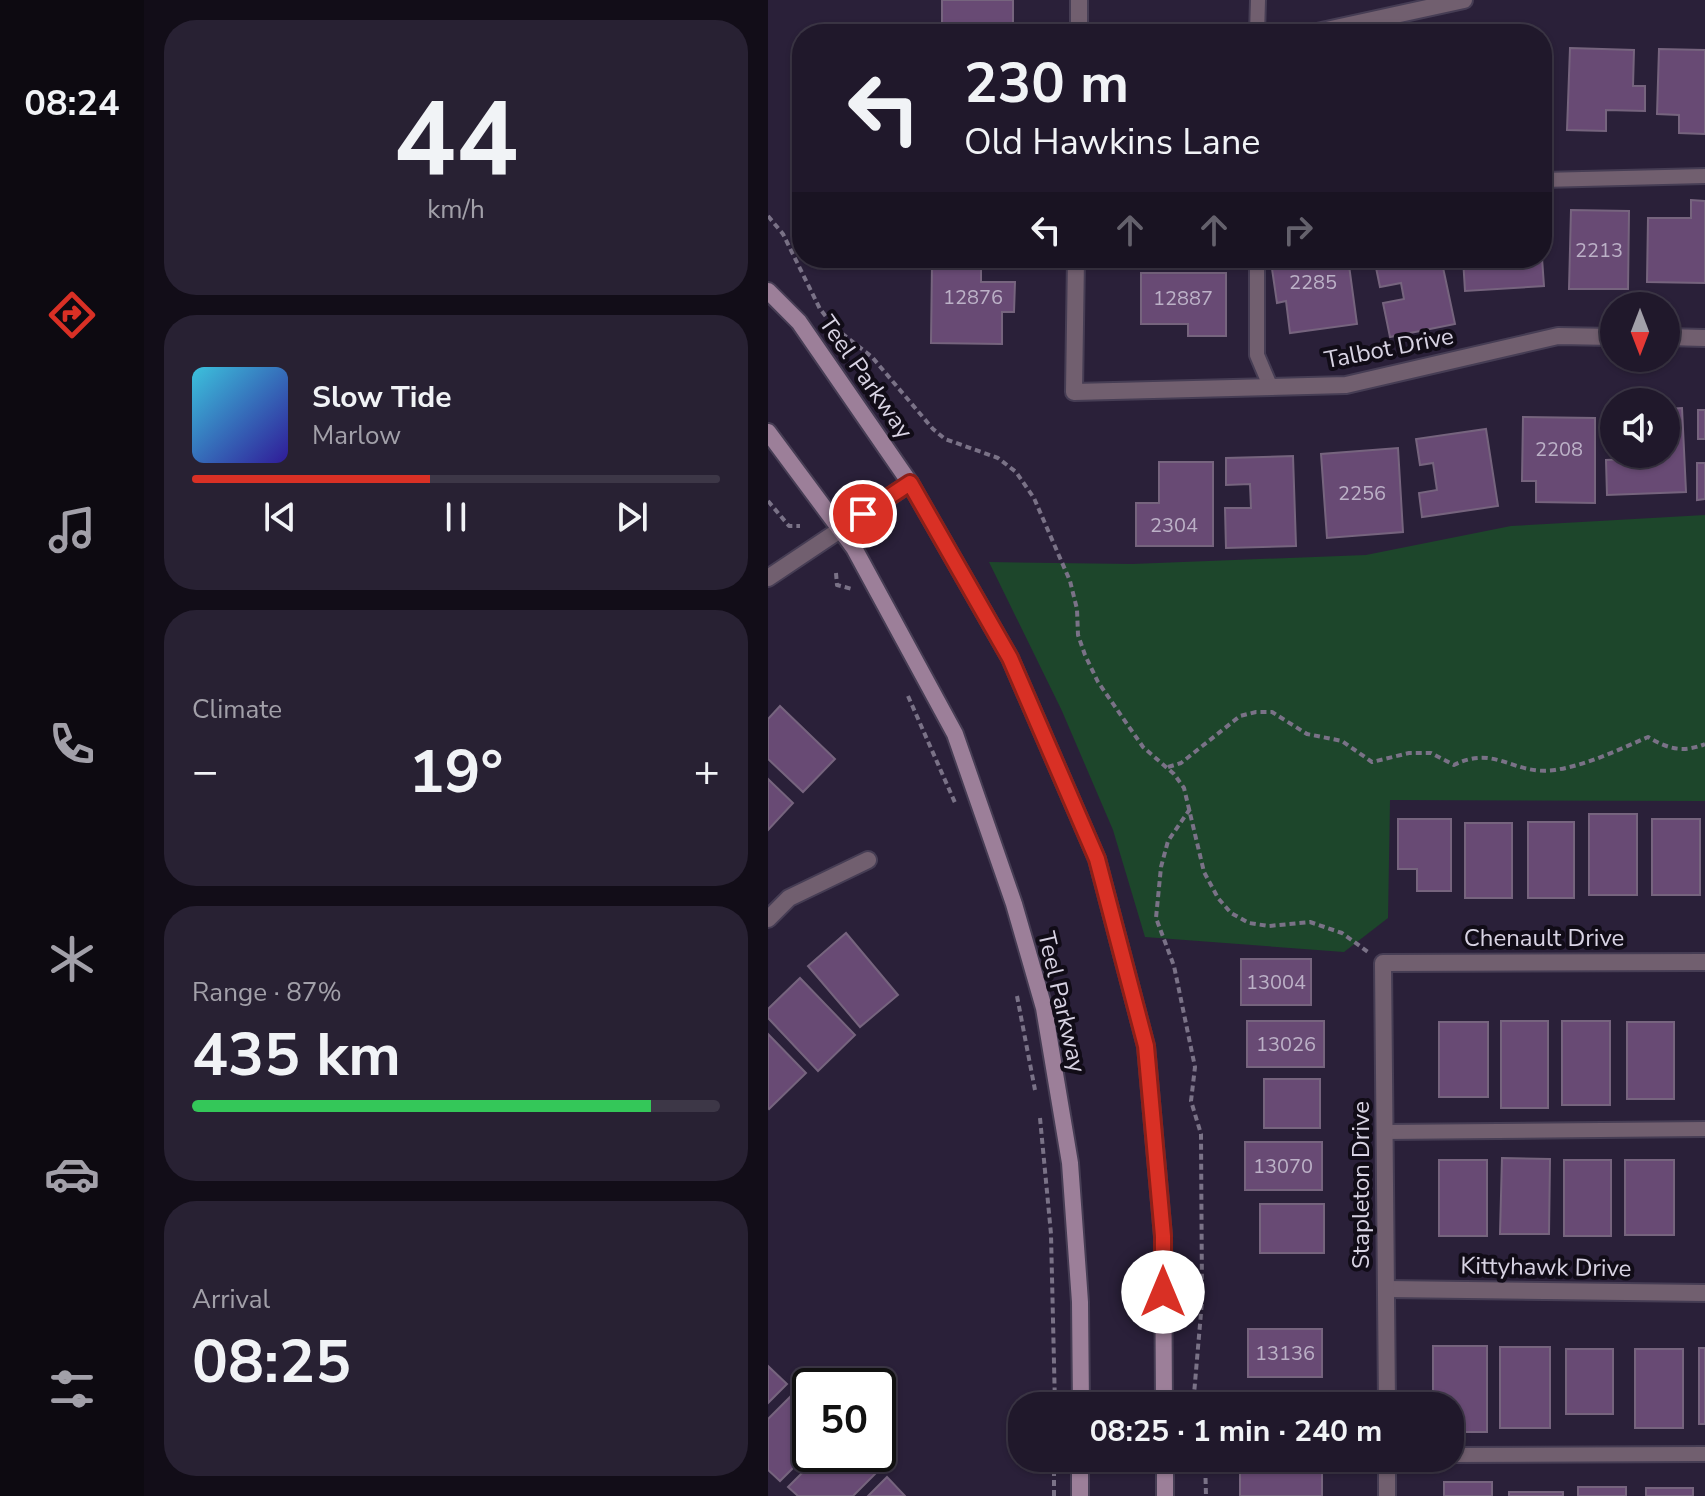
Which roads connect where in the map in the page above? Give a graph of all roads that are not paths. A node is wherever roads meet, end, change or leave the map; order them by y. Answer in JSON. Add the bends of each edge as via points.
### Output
{"nodes":[{"id":1,"x":1079,"y":0,"type":"edge"},
{"id":2,"x":1258,"y":0,"type":"edge"},
{"id":3,"x":1464,"y":0,"type":"edge"},
{"id":4,"x":1079,"y":24,"type":"edge"},
{"id":5,"x":1257,"y":24,"type":"edge"},
{"id":6,"x":1354,"y":24,"type":"edge"},
{"id":7,"x":1705,"y":176,"type":"edge"},
{"id":8,"x":1552,"y":180,"type":"edge"},
{"id":9,"x":1076,"y":268,"type":"edge"},
{"id":10,"x":1257,"y":268,"type":"edge"},
{"id":11,"x":768,"y":291,"type":"edge"},
{"id":12,"x":1600,"y":337,"type":"edge"},
{"id":13,"x":1680,"y":337,"type":"edge"},
{"id":14,"x":1705,"y":338,"type":"edge"},
{"id":15,"x":1271,"y":388,"type":"junction"},
{"id":16,"x":768,"y":432,"type":"edge"},
{"id":17,"x":910,"y":483,"type":"junction"},
{"id":18,"x":840,"y":529,"type":"junction"},
{"id":19,"x":768,"y":578,"type":"edge"},
{"id":20,"x":868,"y":860,"type":"dead end"},
{"id":21,"x":768,"y":919,"type":"edge"},
{"id":22,"x":1705,"y":962,"type":"edge"},
{"id":23,"x":1383,"y":963,"type":"joint"},
{"id":24,"x":1705,"y":1129,"type":"edge"},
{"id":25,"x":1384,"y":1132,"type":"junction"},
{"id":26,"x":1386,"y":1289,"type":"junction"},
{"id":27,"x":1705,"y":1293,"type":"edge"},
{"id":28,"x":1081,"y":1392,"type":"edge"},
{"id":29,"x":1164,"y":1392,"type":"edge"},
{"id":30,"x":1387,"y":1392,"type":"edge"},
{"id":31,"x":1705,"y":1454,"type":"edge"},
{"id":32,"x":1464,"y":1455,"type":"edge"},
{"id":33,"x":1080,"y":1472,"type":"edge"},
{"id":34,"x":1165,"y":1472,"type":"edge"},
{"id":35,"x":1387,"y":1472,"type":"edge"},
{"id":36,"x":1080,"y":1496,"type":"edge"},
{"id":37,"x":1165,"y":1496,"type":"edge"},
{"id":38,"x":1387,"y":1496,"type":"edge"}],
"edges":[{"from":1,"to":4,"type":"street"},
{"from":2,"to":5,"type":"lane"},
{"from":3,"to":6,"type":"street"},
{"from":7,"to":8,"type":"lane"},
{"from":9,"to":15,"type":"street","name":"Talbot Drive","via":[[1074,392]]},
{"from":10,"to":15,"type":"lane","via":[[1257,355]]},
{"from":11,"to":17,"type":"main road","name":"Teel Parkway","via":[[799,322]]},
{"from":12,"to":15,"type":"street","name":"Talbot Drive","via":[[1558,336],[1346,385]]},
{"from":13,"to":14,"type":"street"},
{"from":16,"to":18,"type":"main road","name":"Teel Parkway"},
{"from":17,"to":18,"type":"street"},
{"from":17,"to":29,"type":"main road","name":"Teel Parkway","via":[[1010,658],[1097,859],[1146,1046],[1163,1236]]},
{"from":18,"to":19,"type":"street"},
{"from":18,"to":28,"type":"main road","name":"Teel Parkway","via":[[955,734],[1044,1008],[1070,1163]]},
{"from":20,"to":21,"type":"street","via":[[789,898]]},
{"from":22,"to":23,"type":"street","name":"Chenault Drive"},
{"from":23,"to":25,"type":"street","name":"Stapleton Drive"},
{"from":24,"to":25,"type":"lane"},
{"from":25,"to":26,"type":"street","name":"Stapleton Drive"},
{"from":26,"to":27,"type":"street","name":"Kittyhawk Drive"},
{"from":26,"to":30,"type":"street","name":"Stapleton Drive"},
{"from":31,"to":32,"type":"lane"},
{"from":33,"to":36,"type":"main road"},
{"from":34,"to":37,"type":"main road"},
{"from":35,"to":38,"type":"street"}]}
